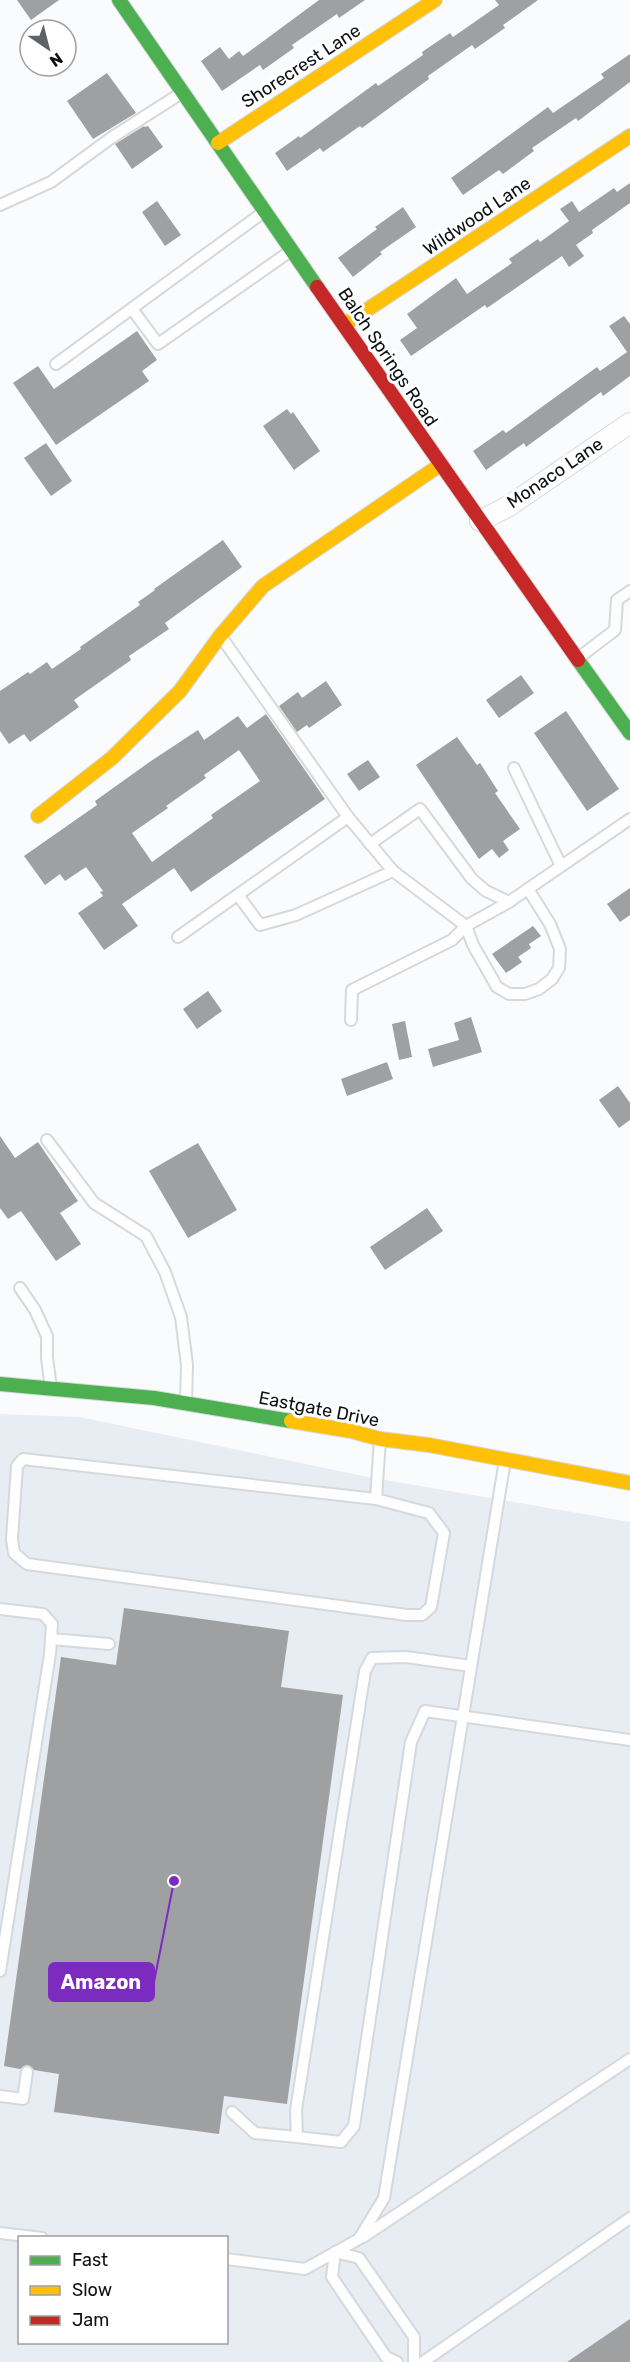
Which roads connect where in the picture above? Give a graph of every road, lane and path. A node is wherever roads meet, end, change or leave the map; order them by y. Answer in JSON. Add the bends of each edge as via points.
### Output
{"nodes":[{"id":1,"x":119,"y":0,"type":"edge"},
{"id":2,"x":435,"y":0,"type":"edge"},
{"id":3,"x":183,"y":92,"type":"junction"},
{"id":4,"x":630,"y":136,"type":"edge"},
{"id":5,"x":218,"y":143,"type":"junction"},
{"id":6,"x":0,"y":205,"type":"edge"},
{"id":7,"x":265,"y":211,"type":"junction"},
{"id":8,"x":292,"y":250,"type":"junction"},
{"id":9,"x":132,"y":309,"type":"junction"},
{"id":10,"x":344,"y":325,"type":"junction"},
{"id":11,"x":56,"y":364,"type":"dead end"},
{"id":12,"x":630,"y":423,"type":"edge"},
{"id":13,"x":440,"y":465,"type":"junction"},
{"id":14,"x":480,"y":521,"type":"junction"},
{"id":15,"x":630,"y":591,"type":"edge"},
{"id":16,"x":220,"y":636,"type":"junction"},
{"id":17,"x":577,"y":659,"type":"junction"},
{"id":18,"x":630,"y":733,"type":"edge"},
{"id":19,"x":514,"y":768,"type":"dead end"},
{"id":20,"x":38,"y":816,"type":"dead end"},
{"id":21,"x":348,"y":817,"type":"junction"},
{"id":22,"x":630,"y":819,"type":"edge"},
{"id":23,"x":370,"y":844,"type":"junction"},
{"id":24,"x":561,"y":866,"type":"junction"},
{"id":25,"x":393,"y":871,"type":"junction"},
{"id":26,"x":528,"y":889,"type":"junction"},
{"id":27,"x":238,"y":895,"type":"junction"},
{"id":28,"x":509,"y":902,"type":"junction"},
{"id":29,"x":466,"y":926,"type":"junction"},
{"id":30,"x":178,"y":937,"type":"dead end"},
{"id":31,"x":351,"y":1020,"type":"dead end"},
{"id":32,"x":47,"y":1140,"type":"dead end"},
{"id":33,"x":20,"y":1288,"type":"dead end"},
{"id":34,"x":0,"y":1384,"type":"edge"},
{"id":35,"x":51,"y":1388,"type":"junction"},
{"id":36,"x":186,"y":1403,"type":"junction"},
{"id":37,"x":380,"y":1439,"type":"junction"},
{"id":38,"x":505,"y":1460,"type":"junction"},
{"id":39,"x":630,"y":1483,"type":"edge"},
{"id":40,"x":375,"y":1499,"type":"junction"},
{"id":41,"x":0,"y":1610,"type":"edge"},
{"id":42,"x":51,"y":1639,"type":"junction"},
{"id":43,"x":109,"y":1644,"type":"dead end"},
{"id":44,"x":471,"y":1666,"type":"junction"},
{"id":45,"x":463,"y":1716,"type":"junction"},
{"id":46,"x":630,"y":1740,"type":"edge"},
{"id":47,"x":0,"y":1971,"type":"edge"},
{"id":48,"x":630,"y":2059,"type":"edge"},
{"id":49,"x":27,"y":2072,"type":"dead end"},
{"id":50,"x":0,"y":2096,"type":"edge"},
{"id":51,"x":231,"y":2112,"type":"dead end"},
{"id":52,"x":297,"y":2137,"type":"junction"},
{"id":53,"x":630,"y":2218,"type":"edge"},
{"id":54,"x":0,"y":2233,"type":"edge"},
{"id":55,"x":25,"y":2236,"type":"edge"},
{"id":56,"x":360,"y":2239,"type":"junction"},
{"id":57,"x":335,"y":2252,"type":"junction"},
{"id":58,"x":228,"y":2259,"type":"edge"},
{"id":59,"x":398,"y":2362,"type":"edge"},
{"id":60,"x":414,"y":2362,"type":"edge"},
{"id":61,"x":423,"y":2362,"type":"edge"}],
"edges":[{"from":1,"to":3,"type":"street","name":"Balch Springs Road"},
{"from":2,"to":5,"type":"street","name":"Shorecrest Lane"},
{"from":3,"to":5,"type":"street","name":"Balch Springs Road"},
{"from":3,"to":6,"type":"lane","via":[[51,182]]},
{"from":4,"to":10,"type":"street","name":"Wildwood Lane"},
{"from":5,"to":7,"type":"street","name":"Balch Springs Road"},
{"from":7,"to":8,"type":"street","name":"Balch Springs Road"},
{"from":7,"to":9,"type":"lane"},
{"from":8,"to":9,"type":"lane","via":[[158,344]]},
{"from":8,"to":10,"type":"street","name":"Balch Springs Road"},
{"from":9,"to":11,"type":"lane"},
{"from":10,"to":13,"type":"street","name":"Balch Springs Road"},
{"from":12,"to":14,"type":"street","name":"Monaco Lane","via":[[509,506]]},
{"from":13,"to":14,"type":"street","name":"Balch Springs Road"},
{"from":13,"to":16,"type":"street","via":[[263,586]]},
{"from":14,"to":17,"type":"street","name":"Balch Springs Road"},
{"from":15,"to":17,"type":"lane","via":[[617,600],[615,630]]},
{"from":16,"to":20,"type":"street","via":[[180,691],[111,759]]},
{"from":16,"to":21,"type":"lane"},
{"from":17,"to":18,"type":"street","name":"Balch Springs Road"},
{"from":19,"to":24,"type":"lane"},
{"from":21,"to":23,"type":"lane"},
{"from":21,"to":27,"type":"lane"},
{"from":22,"to":24,"type":"lane"},
{"from":23,"to":25,"type":"lane"},
{"from":23,"to":28,"type":"lane","via":[[420,809],[472,879]]},
{"from":24,"to":26,"type":"lane"},
{"from":25,"to":27,"type":"lane","via":[[296,915],[260,925]]},
{"from":25,"to":29,"type":"lane"},
{"from":26,"to":28,"type":"lane"},
{"from":26,"to":29,"type":"lane","via":[[550,924],[560,950],[559,968],[539,988],[525,994],[509,994],[497,987]]},
{"from":27,"to":30,"type":"lane"},
{"from":28,"to":29,"type":"lane"},
{"from":29,"to":31,"type":"lane","via":[[452,940],[352,990]]},
{"from":32,"to":36,"type":"lane","via":[[94,1203],[146,1236],[165,1272],[181,1317],[187,1365]]},
{"from":33,"to":35,"type":"lane","via":[[47,1336]]},
{"from":34,"to":35,"type":"street","name":"Eastgate Drive"},
{"from":35,"to":36,"type":"street","name":"Eastgate Drive"},
{"from":36,"to":37,"type":"street","name":"Eastgate Drive"},
{"from":37,"to":38,"type":"street","name":"Eastgate Drive"},
{"from":37,"to":40,"type":"lane"},
{"from":38,"to":39,"type":"street","name":"Eastgate Drive"},
{"from":38,"to":44,"type":"lane"},
{"from":40,"to":40,"type":"lane","via":[[429,1514],[444,1533],[431,1607],[422,1615],[27,1564],[14,1553],[12,1539],[17,1466],[22,1459]]},
{"from":41,"to":42,"type":"lane","via":[[43,1614],[52,1624]]},
{"from":42,"to":43,"type":"lane"},
{"from":42,"to":47,"type":"lane"},
{"from":44,"to":45,"type":"lane"},
{"from":44,"to":52,"type":"lane","via":[[406,1657],[372,1658],[365,1671],[296,2110]]},
{"from":45,"to":46,"type":"lane"},
{"from":45,"to":52,"type":"lane","via":[[425,1711],[411,1742],[354,2126],[341,2142]]},
{"from":45,"to":56,"type":"lane","via":[[384,2198]]},
{"from":48,"to":56,"type":"lane"},
{"from":49,"to":50,"type":"lane","via":[[23,2099]]},
{"from":51,"to":52,"type":"lane","via":[[255,2133]]},
{"from":53,"to":61,"type":"lane"},
{"from":54,"to":55,"type":"lane"},
{"from":56,"to":57,"type":"lane"},
{"from":57,"to":58,"type":"lane","via":[[305,2269]]},
{"from":57,"to":59,"type":"lane","via":[[332,2277],[386,2358]]},
{"from":57,"to":60,"type":"lane","via":[[359,2258],[414,2337]]}]}
